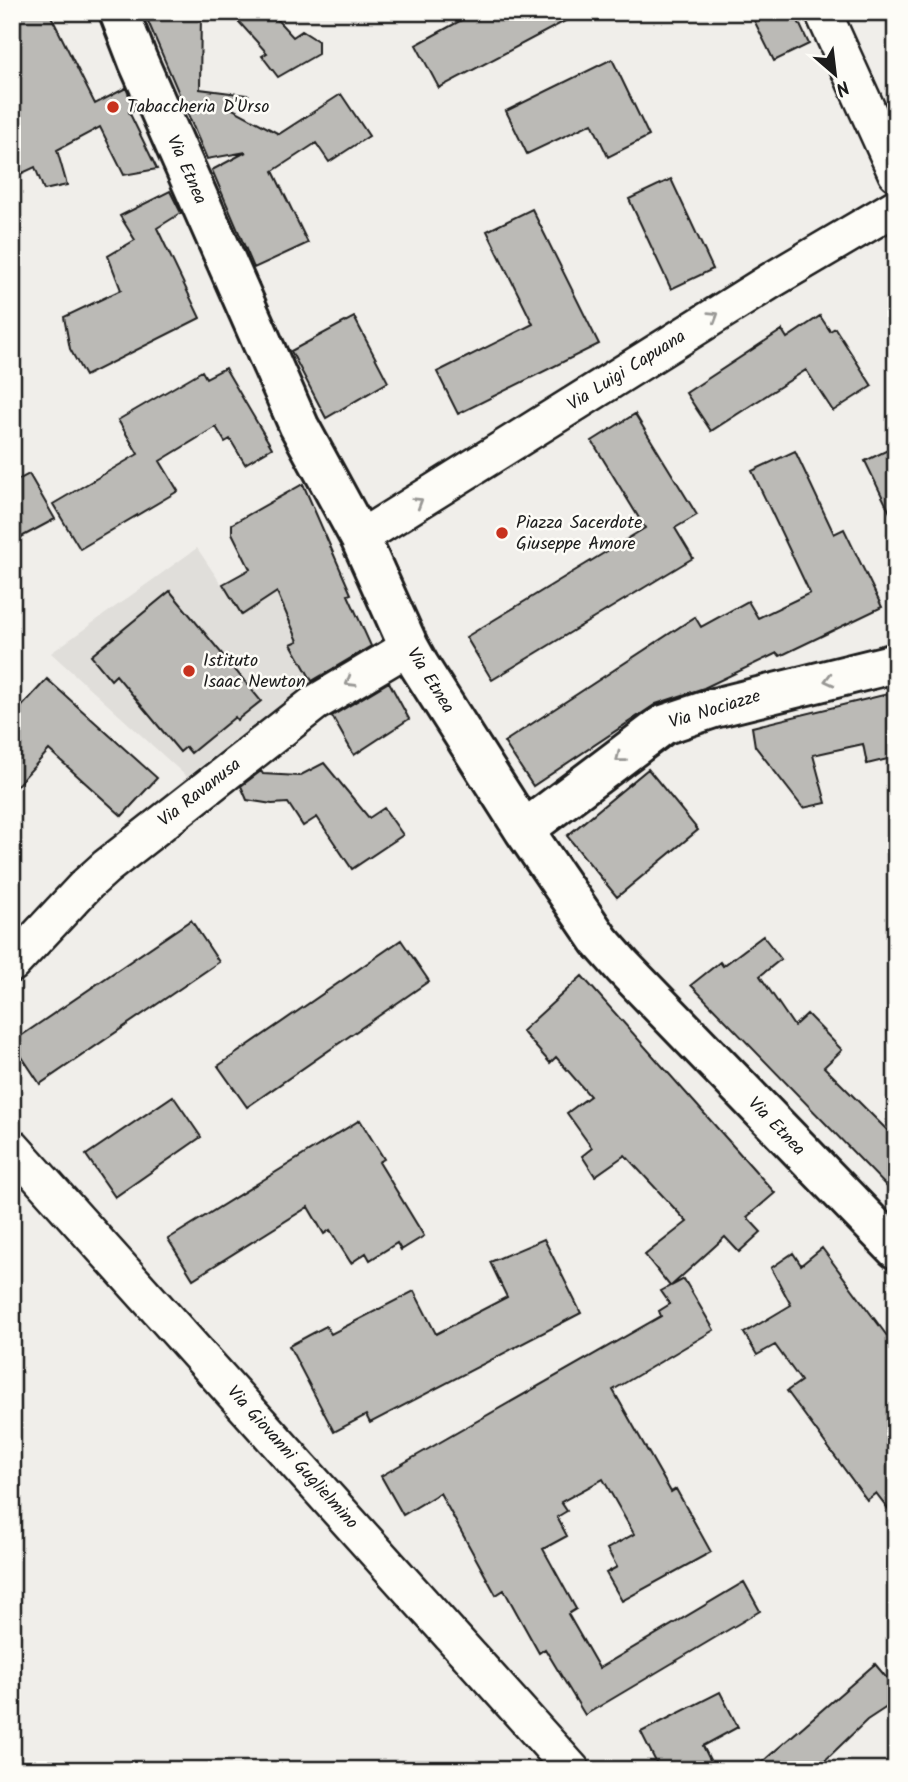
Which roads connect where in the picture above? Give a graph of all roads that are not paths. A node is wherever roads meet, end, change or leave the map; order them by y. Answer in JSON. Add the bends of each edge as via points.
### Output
{"nodes":[{"id":1,"x":119,"y":12,"type":"edge"},
{"id":2,"x":823,"y":12,"type":"edge"},
{"id":3,"x":896,"y":173,"type":"edge"},
{"id":4,"x":896,"y":206,"type":"edge"},
{"id":5,"x":360,"y":538,"type":"junction"},
{"id":6,"x":408,"y":647,"type":"junction"},
{"id":7,"x":896,"y":663,"type":"edge"},
{"id":8,"x":524,"y":830,"type":"junction"},
{"id":9,"x":12,"y":964,"type":"edge"},
{"id":10,"x":12,"y":1147,"type":"edge"},
{"id":11,"x":896,"y":1249,"type":"edge"},
{"id":12,"x":572,"y":1770,"type":"edge"}],
"edges":[{"from":1,"to":5,"type":"main road","name":"Via Etnea","via":[[299,426]]},
{"from":2,"to":3,"type":"street"},
{"from":5,"to":4,"type":"street","name":"Via Luigi Capuana","one_way":true},
{"from":5,"to":6,"type":"main road","name":"Via Etnea"},
{"from":6,"to":8,"type":"main road","name":"Via Etnea"},
{"from":6,"to":9,"type":"street","name":"Via Ravanusa","one_way":true,"via":[[315,703],[191,800],[86,885]]},
{"from":7,"to":8,"type":"main road","name":"Via Nociazze","one_way":true,"via":[[663,725]]},
{"from":8,"to":11,"type":"main road","name":"Via Etnea","via":[[622,967]]},
{"from":10,"to":12,"type":"street","name":"Via Giovanni Guglielmino"}]}
